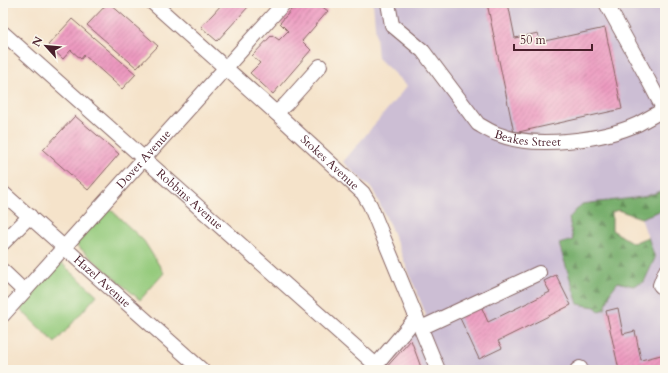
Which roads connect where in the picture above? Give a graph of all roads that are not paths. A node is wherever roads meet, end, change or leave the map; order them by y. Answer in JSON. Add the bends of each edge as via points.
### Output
{"nodes":[{"id":1,"x":153,"y":3,"type":"edge"},
{"id":2,"x":284,"y":3,"type":"edge"},
{"id":3,"x":388,"y":3,"type":"edge"},
{"id":4,"x":606,"y":3,"type":"edge"},
{"id":5,"x":3,"y":33,"type":"edge"},
{"id":6,"x":320,"y":66,"type":"dead end"},
{"id":7,"x":225,"y":68,"type":"junction"},
{"id":8,"x":664,"y":110,"type":"edge"},
{"id":9,"x":276,"y":113,"type":"junction"},
{"id":10,"x":144,"y":158,"type":"junction"},
{"id":11,"x":3,"y":193,"type":"edge"},
{"id":12,"x":30,"y":216,"type":"junction"},
{"id":13,"x":3,"y":243,"type":"edge"},
{"id":14,"x":64,"y":247,"type":"junction"},
{"id":15,"x":3,"y":271,"type":"edge"},
{"id":16,"x":665,"y":272,"type":"edge"},
{"id":17,"x":539,"y":273,"type":"dead end"},
{"id":18,"x":665,"y":290,"type":"edge"},
{"id":19,"x":24,"y":291,"type":"junction"},
{"id":20,"x":3,"y":315,"type":"edge"},
{"id":21,"x":418,"y":323,"type":"junction"},
{"id":22,"x":374,"y":368,"type":"edge"},
{"id":23,"x":202,"y":370,"type":"edge"},
{"id":24,"x":438,"y":370,"type":"edge"}],
"edges":[{"from":1,"to":7,"type":"street","name":"Stokes Avenue"},
{"from":2,"to":7,"type":"street","name":"Dover Avenue"},
{"from":3,"to":8,"type":"street","name":"Beakes Street","via":[[392,25],[423,51],[478,124],[500,136],[540,142],[594,137],[637,124]]},
{"from":4,"to":8,"type":"street"},
{"from":5,"to":10,"type":"street","name":"Robbins Avenue"},
{"from":6,"to":9,"type":"street"},
{"from":7,"to":9,"type":"street","name":"Stokes Avenue"},
{"from":7,"to":10,"type":"street","name":"Dover Avenue"},
{"from":9,"to":21,"type":"street","name":"Stokes Avenue","via":[[363,193]]},
{"from":10,"to":14,"type":"street","name":"Dover Avenue"},
{"from":10,"to":22,"type":"street","name":"Robbins Avenue"},
{"from":11,"to":12,"type":"street","name":"Hazel Avenue"},
{"from":12,"to":13,"type":"street"},
{"from":12,"to":14,"type":"street","name":"Hazel Avenue"},
{"from":14,"to":19,"type":"street","name":"Dover Avenue"},
{"from":14,"to":23,"type":"street","name":"Hazel Avenue"},
{"from":15,"to":19,"type":"street"},
{"from":16,"to":18,"type":"street","via":[[660,285]]},
{"from":17,"to":21,"type":"street"},
{"from":19,"to":20,"type":"street","name":"Dover Avenue"},
{"from":21,"to":22,"type":"street"},
{"from":21,"to":24,"type":"street","name":"Stokes Avenue"}]}
